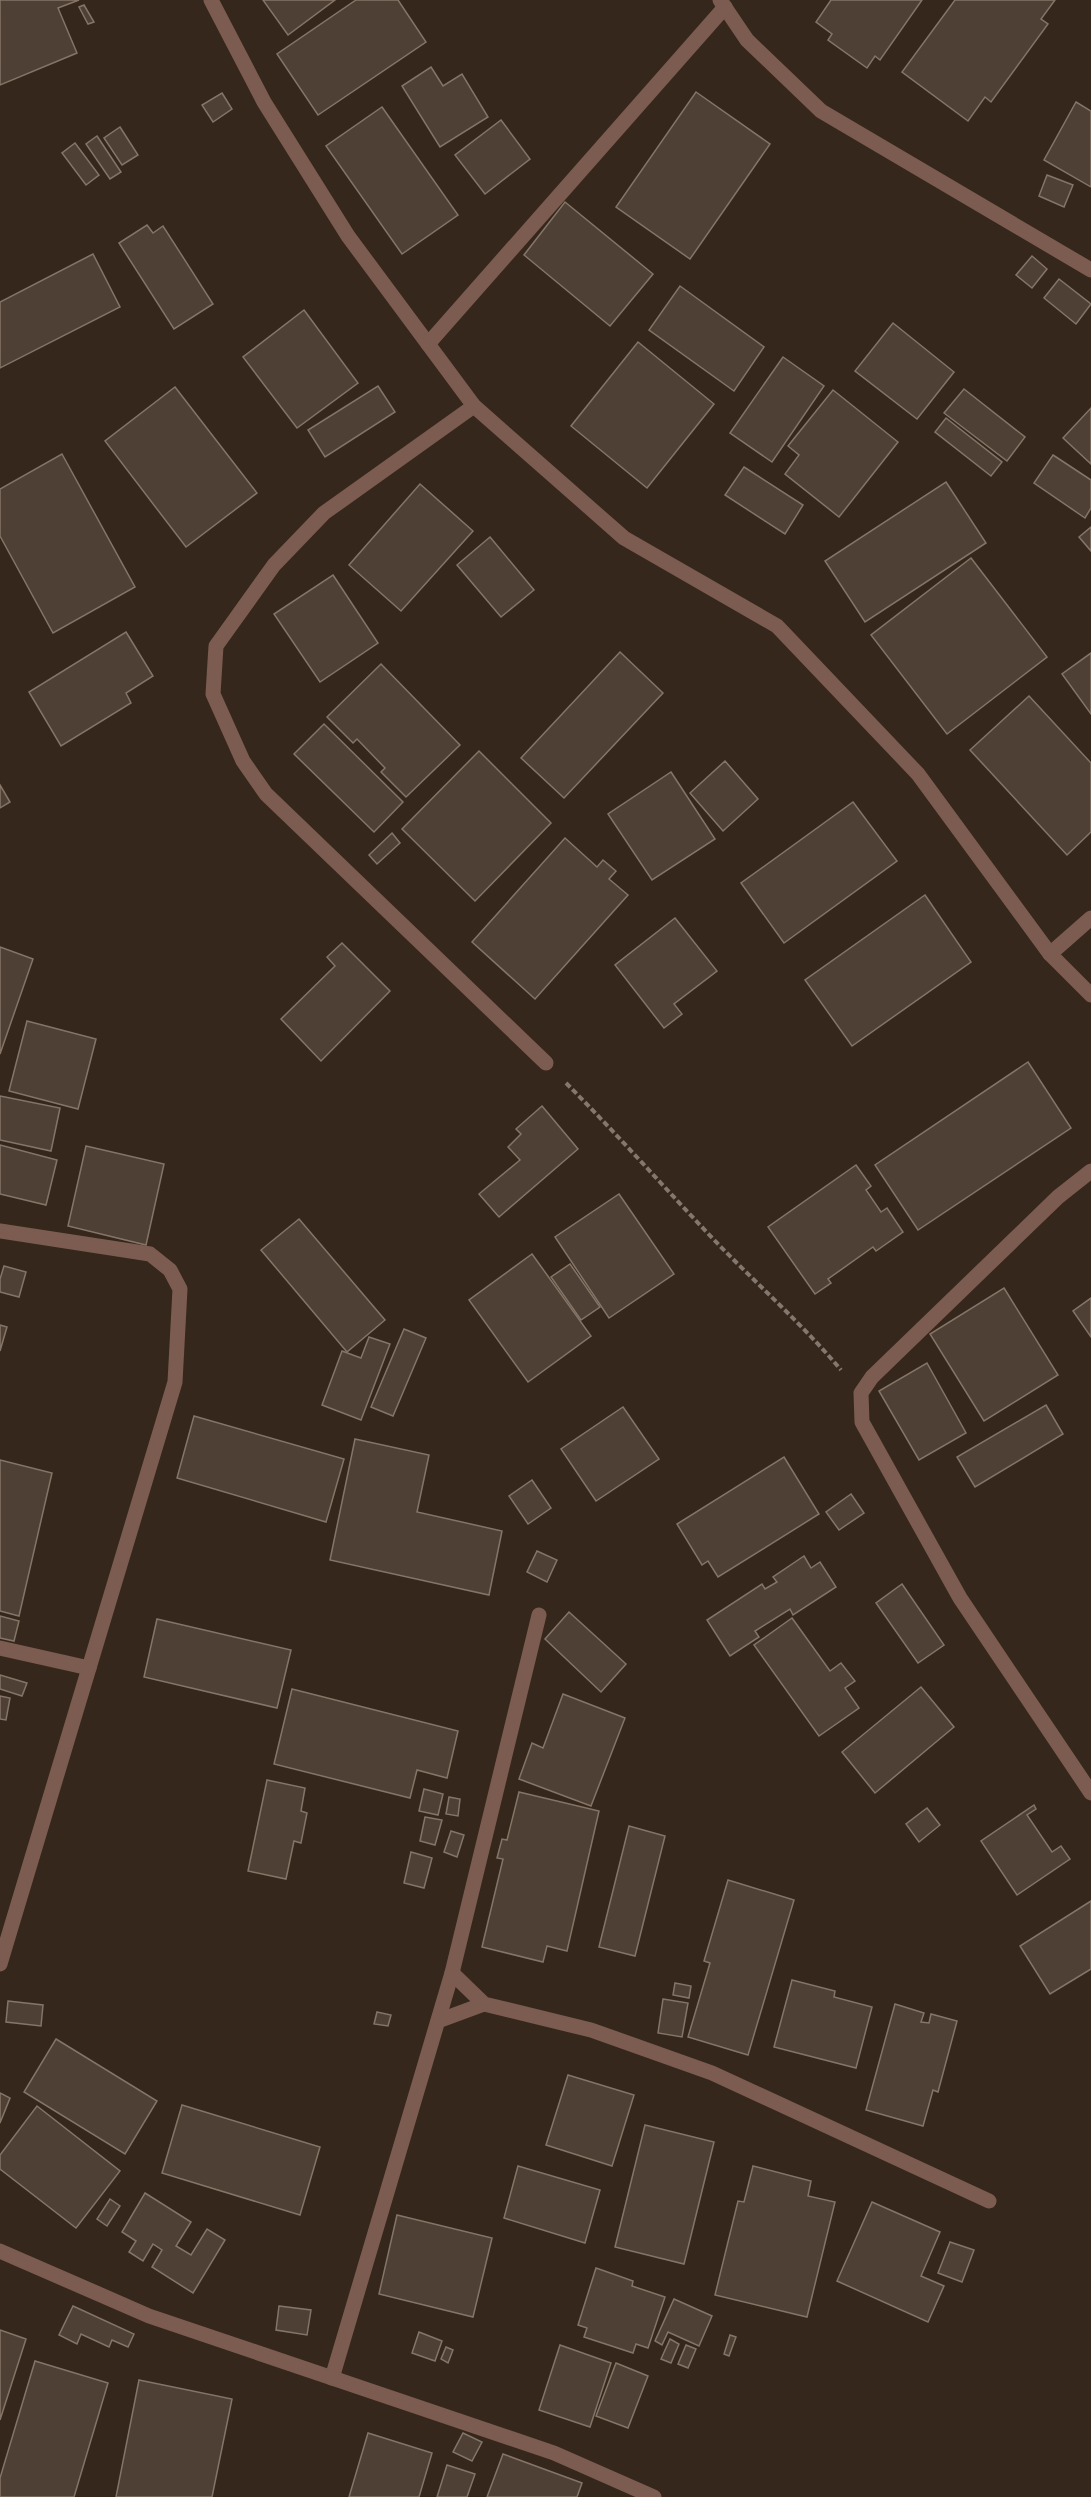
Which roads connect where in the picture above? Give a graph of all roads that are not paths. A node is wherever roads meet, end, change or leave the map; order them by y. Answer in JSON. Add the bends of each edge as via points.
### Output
{"nodes":[{"id":1,"x":212,"y":0,"type":"edge"},
{"id":2,"x":722,"y":4,"type":"edge"},
{"id":3,"x":1091,"y":270,"type":"edge"},
{"id":4,"x":428,"y":344,"type":"junction"},
{"id":5,"x":474,"y":406,"type":"junction"},
{"id":6,"x":1091,"y":918,"type":"edge"},
{"id":7,"x":1050,"y":954,"type":"junction"},
{"id":8,"x":1091,"y":995,"type":"edge"},
{"id":9,"x":546,"y":1064,"type":"road end"},
{"id":10,"x":1091,"y":1170,"type":"edge"},
{"id":11,"x":0,"y":1230,"type":"edge"},
{"id":12,"x":539,"y":1615,"type":"dead end"},
{"id":13,"x":0,"y":1648,"type":"edge"},
{"id":14,"x":89,"y":1668,"type":"junction"},
{"id":15,"x":1091,"y":1793,"type":"edge"},
{"id":16,"x":0,"y":1964,"type":"edge"},
{"id":17,"x":452,"y":1973,"type":"junction"},
{"id":18,"x":484,"y":2004,"type":"junction"},
{"id":19,"x":438,"y":2020,"type":"junction"},
{"id":20,"x":989,"y":2201,"type":"dead end"},
{"id":21,"x":0,"y":2251,"type":"edge"},
{"id":22,"x":332,"y":2378,"type":"junction"},
{"id":23,"x":654,"y":2497,"type":"edge"}],
"edges":[{"from":1,"to":4,"type":"street","via":[[264,102],[348,236]]},
{"from":2,"to":3,"type":"street","via":[[747,40],[821,111]]},
{"from":2,"to":4,"type":"street"},
{"from":4,"to":5,"type":"street"},
{"from":5,"to":7,"type":"street","via":[[624,538],[777,626],[918,774]]},
{"from":5,"to":9,"type":"street","via":[[324,513],[274,565],[216,646],[213,694],[243,761],[266,794]]},
{"from":6,"to":7,"type":"street"},
{"from":7,"to":8,"type":"street"},
{"from":10,"to":15,"type":"street","via":[[1058,1197],[861,1393],[862,1422],[960,1598]]},
{"from":11,"to":14,"type":"street","via":[[150,1254],[170,1270],[180,1289],[175,1382]]},
{"from":12,"to":17,"type":"street"},
{"from":13,"to":14,"type":"street"},
{"from":14,"to":16,"type":"street"},
{"from":17,"to":18,"type":"street"},
{"from":17,"to":19,"type":"street"},
{"from":18,"to":19,"type":"street"},
{"from":18,"to":20,"type":"street","via":[[591,2030],[712,2073]]},
{"from":19,"to":22,"type":"street"},
{"from":21,"to":22,"type":"street","via":[[149,2316]]},
{"from":22,"to":23,"type":"street","via":[[554,2453]]}]}
